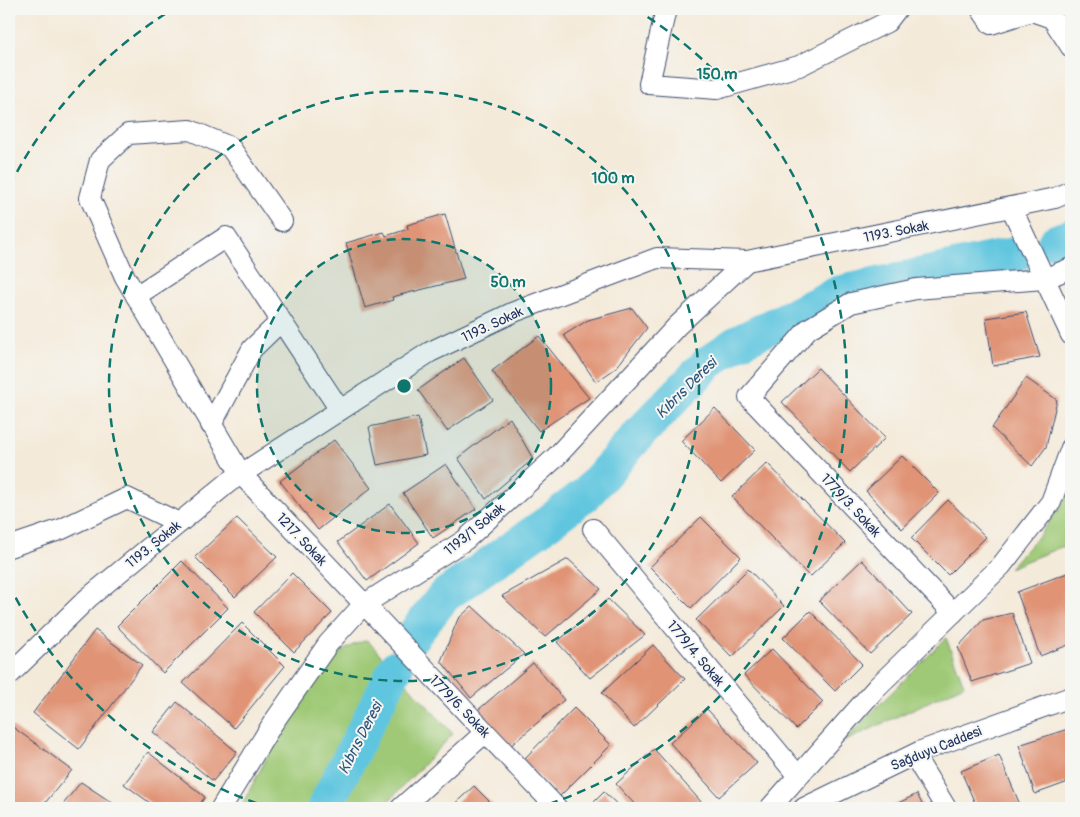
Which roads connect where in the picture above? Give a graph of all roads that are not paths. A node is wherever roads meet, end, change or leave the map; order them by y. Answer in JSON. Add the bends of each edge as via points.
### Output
{"nodes":[{"id":1,"x":666,"y":9,"type":"edge"},
{"id":2,"x":906,"y":9,"type":"edge"},
{"id":3,"x":981,"y":9,"type":"edge"},
{"id":4,"x":892,"y":15,"type":"edge"},
{"id":5,"x":1071,"y":47,"type":"edge"},
{"id":6,"x":1071,"y":191,"type":"edge"},
{"id":7,"x":1011,"y":207,"type":"junction"},
{"id":8,"x":282,"y":220,"type":"dead end"},
{"id":9,"x":747,"y":261,"type":"junction"},
{"id":10,"x":1071,"y":268,"type":"edge"},
{"id":11,"x":1044,"y":279,"type":"junction"},
{"id":12,"x":136,"y":296,"type":"junction"},
{"id":13,"x":282,"y":321,"type":"junction"},
{"id":14,"x":1071,"y":335,"type":"edge"},
{"id":15,"x":340,"y":410,"type":"junction"},
{"id":16,"x":211,"y":425,"type":"junction"},
{"id":17,"x":1071,"y":448,"type":"edge"},
{"id":18,"x":241,"y":474,"type":"junction"},
{"id":19,"x":179,"y":523,"type":"junction"},
{"id":20,"x":593,"y":529,"type":"dead end"},
{"id":21,"x":9,"y":547,"type":"edge"},
{"id":22,"x":362,"y":605,"type":"junction"},
{"id":23,"x":953,"y":612,"type":"junction"},
{"id":24,"x":9,"y":675,"type":"edge"},
{"id":25,"x":1071,"y":697,"type":"edge"},
{"id":26,"x":479,"y":738,"type":"dead end"},
{"id":27,"x":914,"y":755,"type":"junction"},
{"id":28,"x":798,"y":776,"type":"junction"},
{"id":29,"x":221,"y":808,"type":"edge"},
{"id":30,"x":401,"y":808,"type":"edge"},
{"id":31,"x":557,"y":808,"type":"edge"},
{"id":32,"x":770,"y":808,"type":"edge"},
{"id":33,"x":804,"y":808,"type":"edge"},
{"id":34,"x":946,"y":808,"type":"edge"}],
"edges":[{"from":1,"to":4,"type":"street","via":[[649,84],[717,90],[799,66]]},
{"from":2,"to":4,"type":"street"},
{"from":3,"to":5,"type":"street","via":[[991,24],[1032,11],[1052,18]]},
{"from":6,"to":7,"type":"street","name":"1193. Sokak","via":[[1055,198]]},
{"from":7,"to":9,"type":"street","name":"1193. Sokak"},
{"from":7,"to":11,"type":"street"},
{"from":8,"to":12,"type":"street","name":"1217. Sokak","via":[[230,148],[190,130],[128,134],[100,160],[90,198]]},
{"from":9,"to":15,"type":"street","name":"1193. Sokak","via":[[657,258],[514,312],[438,348]]},
{"from":9,"to":22,"type":"street","name":"1193/1 Sokak","via":[[678,326],[555,458],[465,540]]},
{"from":10,"to":11,"type":"street"},
{"from":11,"to":14,"type":"street"},
{"from":11,"to":23,"type":"street","name":"1779/3. Sokak","via":[[916,289],[851,303],[808,329],[749,397]]},
{"from":12,"to":13,"type":"street","via":[[226,237]]},
{"from":12,"to":16,"type":"street","name":"1217. Sokak"},
{"from":13,"to":15,"type":"street"},
{"from":13,"to":16,"type":"street","via":[[252,349]]},
{"from":15,"to":18,"type":"street","name":"1193. Sokak"},
{"from":16,"to":18,"type":"street","name":"1217. Sokak"},
{"from":17,"to":23,"type":"street","via":[[1051,502],[1001,566]]},
{"from":18,"to":19,"type":"street","name":"1193. Sokak"},
{"from":18,"to":22,"type":"street","name":"1217. Sokak"},
{"from":19,"to":21,"type":"street","via":[[127,498],[62,529]]},
{"from":19,"to":24,"type":"street","name":"1193. Sokak","via":[[88,598]]},
{"from":20,"to":28,"type":"street","name":"1779/4. Sokak"},
{"from":22,"to":29,"type":"street","name":"1193/1 Sokak","via":[[328,644],[278,715]]},
{"from":22,"to":31,"type":"street","name":"1779/6. Sokak"},
{"from":23,"to":28,"type":"street","via":[[876,687]]},
{"from":25,"to":27,"type":"street","name":"Sağduyu Caddesi"},
{"from":26,"to":30,"type":"street"},
{"from":27,"to":33,"type":"street","name":"Sağduyu Caddesi"},
{"from":27,"to":34,"type":"street"},
{"from":28,"to":32,"type":"street"}]}
